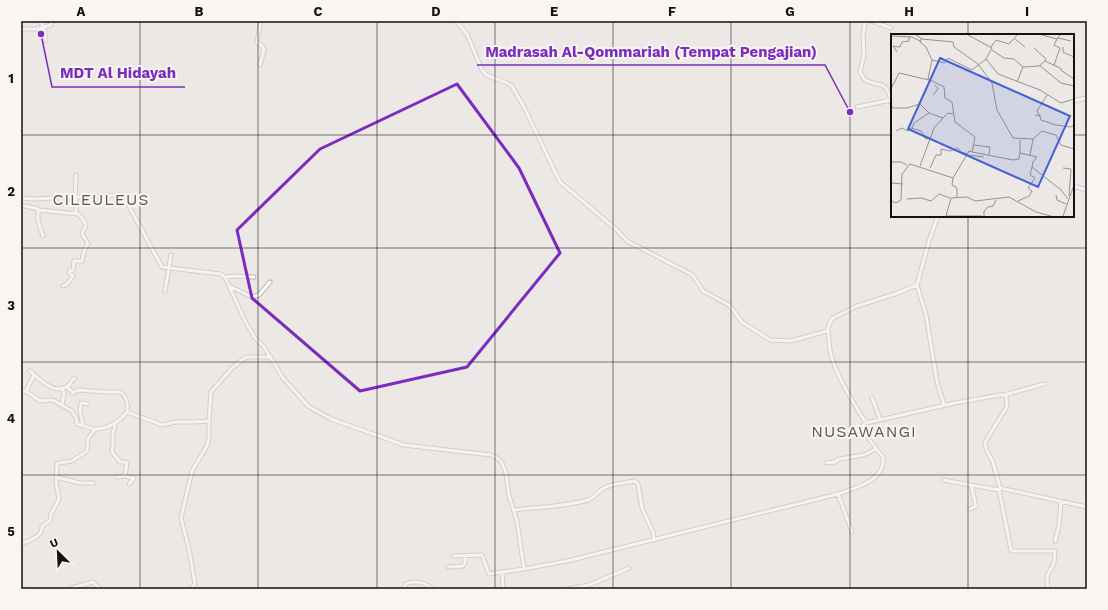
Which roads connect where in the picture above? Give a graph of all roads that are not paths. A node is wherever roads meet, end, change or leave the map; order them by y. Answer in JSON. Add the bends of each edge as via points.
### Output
{"nodes":[{"id":1,"x":40,"y":21,"type":"edge"},
{"id":2,"x":52,"y":21,"type":"edge"},
{"id":3,"x":261,"y":21,"type":"edge"},
{"id":4,"x":456,"y":21,"type":"edge"},
{"id":5,"x":865,"y":21,"type":"edge"},
{"id":6,"x":871,"y":21,"type":"edge"},
{"id":7,"x":44,"y":28,"type":"junction"},
{"id":8,"x":891,"y":28,"type":"dead end"},
{"id":9,"x":21,"y":29,"type":"edge"},
{"id":10,"x":46,"y":40,"type":"dead end"},
{"id":11,"x":260,"y":65,"type":"dead end"},
{"id":12,"x":1087,"y":98,"type":"edge"},
{"id":13,"x":1074,"y":101,"type":"edge"},
{"id":14,"x":891,"y":102,"type":"edge"},
{"id":15,"x":857,"y":107,"type":"dead end"},
{"id":16,"x":76,"y":175,"type":"dead end"},
{"id":17,"x":1074,"y":186,"type":"edge"},
{"id":18,"x":1087,"y":190,"type":"edge"},
{"id":19,"x":76,"y":197,"type":"junction"},
{"id":20,"x":21,"y":198,"type":"edge"},
{"id":21,"x":21,"y":205,"type":"edge"},
{"id":22,"x":39,"y":210,"type":"junction"},
{"id":23,"x":76,"y":213,"type":"junction"},
{"id":24,"x":938,"y":217,"type":"edge"},
{"id":25,"x":43,"y":236,"type":"dead end"},
{"id":26,"x":171,"y":255,"type":"dead end"},
{"id":27,"x":169,"y":269,"type":"junction"},
{"id":28,"x":225,"y":277,"type":"junction"},
{"id":29,"x":254,"y":277,"type":"dead end"},
{"id":30,"x":270,"y":282,"type":"dead end"},
{"id":31,"x":917,"y":285,"type":"junction"},
{"id":32,"x":63,"y":286,"type":"dead end"},
{"id":33,"x":230,"y":287,"type":"junction"},
{"id":34,"x":165,"y":291,"type":"dead end"},
{"id":35,"x":828,"y":330,"type":"junction"},
{"id":36,"x":271,"y":357,"type":"junction"},
{"id":37,"x":30,"y":371,"type":"dead end"},
{"id":38,"x":34,"y":375,"type":"junction"},
{"id":39,"x":75,"y":378,"type":"dead end"},
{"id":40,"x":1044,"y":384,"type":"dead end"},
{"id":41,"x":67,"y":386,"type":"junction"},
{"id":42,"x":62,"y":388,"type":"junction"},
{"id":43,"x":21,"y":390,"type":"edge"},
{"id":44,"x":26,"y":391,"type":"junction"},
{"id":45,"x":1004,"y":394,"type":"junction"},
{"id":46,"x":872,"y":398,"type":"dead end"},
{"id":47,"x":88,"y":404,"type":"dead end"},
{"id":48,"x":62,"y":405,"type":"junction"},
{"id":49,"x":944,"y":406,"type":"junction"},
{"id":50,"x":127,"y":412,"type":"junction"},
{"id":51,"x":880,"y":419,"type":"junction"},
{"id":52,"x":209,"y":421,"type":"junction"},
{"id":53,"x":115,"y":423,"type":"junction"},
{"id":54,"x":866,"y":423,"type":"junction"},
{"id":55,"x":83,"y":426,"type":"junction"},
{"id":56,"x":95,"y":429,"type":"junction"},
{"id":57,"x":876,"y":449,"type":"junction"},
{"id":58,"x":826,"y":463,"type":"dead end"},
{"id":59,"x":125,"y":476,"type":"junction"},
{"id":60,"x":56,"y":477,"type":"junction"},
{"id":61,"x":116,"y":477,"type":"dead end"},
{"id":62,"x":944,"y":480,"type":"dead end"},
{"id":63,"x":94,"y":483,"type":"dead end"},
{"id":64,"x":129,"y":484,"type":"dead end"},
{"id":65,"x":971,"y":485,"type":"junction"},
{"id":66,"x":999,"y":489,"type":"junction"},
{"id":67,"x":838,"y":494,"type":"junction"},
{"id":68,"x":1061,"y":501,"type":"junction"},
{"id":69,"x":1087,"y":507,"type":"edge"},
{"id":70,"x":970,"y":509,"type":"dead end"},
{"id":71,"x":514,"y":510,"type":"junction"},
{"id":72,"x":852,"y":532,"type":"dead end"},
{"id":73,"x":654,"y":540,"type":"junction"},
{"id":74,"x":1055,"y":540,"type":"dead end"},
{"id":75,"x":21,"y":543,"type":"edge"},
{"id":76,"x":453,"y":556,"type":"dead end"},
{"id":77,"x":465,"y":556,"type":"junction"},
{"id":78,"x":448,"y":567,"type":"dead end"},
{"id":79,"x":629,"y":568,"type":"dead end"},
{"id":80,"x":524,"y":569,"type":"junction"},
{"id":81,"x":502,"y":572,"type":"junction"},
{"id":82,"x":195,"y":584,"type":"junction"},
{"id":83,"x":21,"y":589,"type":"edge"},
{"id":84,"x":25,"y":589,"type":"edge"},
{"id":85,"x":68,"y":589,"type":"edge"},
{"id":86,"x":100,"y":589,"type":"edge"},
{"id":87,"x":191,"y":589,"type":"edge"},
{"id":88,"x":197,"y":589,"type":"edge"},
{"id":89,"x":403,"y":589,"type":"edge"},
{"id":90,"x":432,"y":589,"type":"edge"},
{"id":91,"x":503,"y":589,"type":"edge"},
{"id":92,"x":568,"y":589,"type":"edge"},
{"id":93,"x":1048,"y":589,"type":"edge"}],
"edges":[{"from":1,"to":7,"type":"street"},
{"from":2,"to":7,"type":"street","via":[[51,25]]},
{"from":3,"to":11,"type":"street","via":[[256,40],[264,50]]},
{"from":4,"to":35,"type":"street","via":[[467,34],[486,75],[512,86],[560,182],[630,243],[691,274],[703,291],[729,304],[742,322],[770,340],[791,341]]},
{"from":5,"to":14,"type":"street","via":[[864,55],[860,72],[865,80],[885,86]]},
{"from":6,"to":8,"type":"street"},
{"from":7,"to":9,"type":"street"},
{"from":7,"to":10,"type":"street"},
{"from":12,"to":13,"type":"street"},
{"from":14,"to":15,"type":"street"},
{"from":16,"to":19,"type":"street"},
{"from":17,"to":18,"type":"street"},
{"from":19,"to":20,"type":"street"},
{"from":19,"to":23,"type":"street"},
{"from":19,"to":27,"type":"street","via":[[124,197],[160,265]]},
{"from":21,"to":22,"type":"street"},
{"from":22,"to":23,"type":"street"},
{"from":22,"to":25,"type":"street","via":[[38,221]]},
{"from":23,"to":32,"type":"street","via":[[85,222],[82,234],[87,246],[82,261],[74,261],[73,270],[69,273],[73,276]]},
{"from":24,"to":31,"type":"street"},
{"from":26,"to":27,"type":"street"},
{"from":27,"to":28,"type":"street","via":[[221,274]]},
{"from":27,"to":34,"type":"street"},
{"from":28,"to":29,"type":"street"},
{"from":28,"to":33,"type":"street"},
{"from":30,"to":33,"type":"street","via":[[260,295],[252,297]]},
{"from":31,"to":35,"type":"street","via":[[857,306],[833,318]]},
{"from":31,"to":49,"type":"street","via":[[926,315],[937,382]]},
{"from":33,"to":36,"type":"street","via":[[250,331]]},
{"from":35,"to":54,"type":"street","via":[[834,363]]},
{"from":36,"to":52,"type":"street","via":[[246,357],[232,368],[211,392]]},
{"from":36,"to":71,"type":"street","via":[[283,378],[302,401],[330,419],[404,445],[491,455],[497,458],[506,472],[508,492]]},
{"from":37,"to":38,"type":"street"},
{"from":38,"to":42,"type":"street","via":[[50,387]]},
{"from":38,"to":44,"type":"street"},
{"from":39,"to":41,"type":"street"},
{"from":40,"to":45,"type":"street"},
{"from":41,"to":42,"type":"street"},
{"from":41,"to":50,"type":"street","via":[[74,393],[78,390],[120,392],[128,404]]},
{"from":42,"to":48,"type":"street"},
{"from":43,"to":44,"type":"street"},
{"from":44,"to":48,"type":"street","via":[[40,401],[53,400]]},
{"from":45,"to":49,"type":"street"},
{"from":45,"to":66,"type":"street","via":[[1007,406],[985,442]]},
{"from":46,"to":51,"type":"street"},
{"from":47,"to":55,"type":"street","via":[[81,403]]},
{"from":48,"to":55,"type":"street","via":[[72,411],[76,423]]},
{"from":49,"to":51,"type":"street"},
{"from":50,"to":52,"type":"street","via":[[162,425]]},
{"from":50,"to":53,"type":"street"},
{"from":51,"to":54,"type":"street"},
{"from":52,"to":82,"type":"street","via":[[207,446],[192,471],[181,518]]},
{"from":53,"to":56,"type":"street"},
{"from":53,"to":59,"type":"street","via":[[112,452],[120,462],[127,462]]},
{"from":54,"to":57,"type":"street","via":[[863,427]]},
{"from":55,"to":56,"type":"street"},
{"from":56,"to":60,"type":"street","via":[[88,440],[88,450],[72,461],[58,464]]},
{"from":57,"to":58,"type":"street","via":[[864,456]]},
{"from":57,"to":67,"type":"street","via":[[884,462],[877,477]]},
{"from":59,"to":61,"type":"street"},
{"from":59,"to":64,"type":"street","via":[[133,478]]},
{"from":60,"to":63,"type":"street","via":[[80,483]]},
{"from":60,"to":75,"type":"street","via":[[59,499],[51,513],[50,521],[42,526],[40,533]]},
{"from":62,"to":65,"type":"street"},
{"from":65,"to":66,"type":"street"},
{"from":65,"to":70,"type":"street","via":[[976,506]]},
{"from":66,"to":68,"type":"street"},
{"from":66,"to":93,"type":"street","via":[[1011,550],[1055,551],[1054,563],[1047,576]]},
{"from":67,"to":72,"type":"street"},
{"from":67,"to":73,"type":"street"},
{"from":68,"to":69,"type":"street"},
{"from":68,"to":74,"type":"street"},
{"from":71,"to":73,"type":"street","via":[[583,501],[595,497],[609,486],[635,481]]},
{"from":71,"to":80,"type":"street"},
{"from":73,"to":80,"type":"street"},
{"from":76,"to":77,"type":"street"},
{"from":77,"to":78,"type":"street","via":[[463,566]]},
{"from":77,"to":81,"type":"street","via":[[482,555],[489,574]]},
{"from":79,"to":92,"type":"street","via":[[590,584]]},
{"from":80,"to":81,"type":"street"},
{"from":81,"to":91,"type":"street"},
{"from":82,"to":87,"type":"street"},
{"from":82,"to":88,"type":"street"},
{"from":83,"to":84,"type":"street"},
{"from":85,"to":86,"type":"street","via":[[92,582]]},
{"from":89,"to":90,"type":"street","via":[[410,582],[426,584]]}]}
